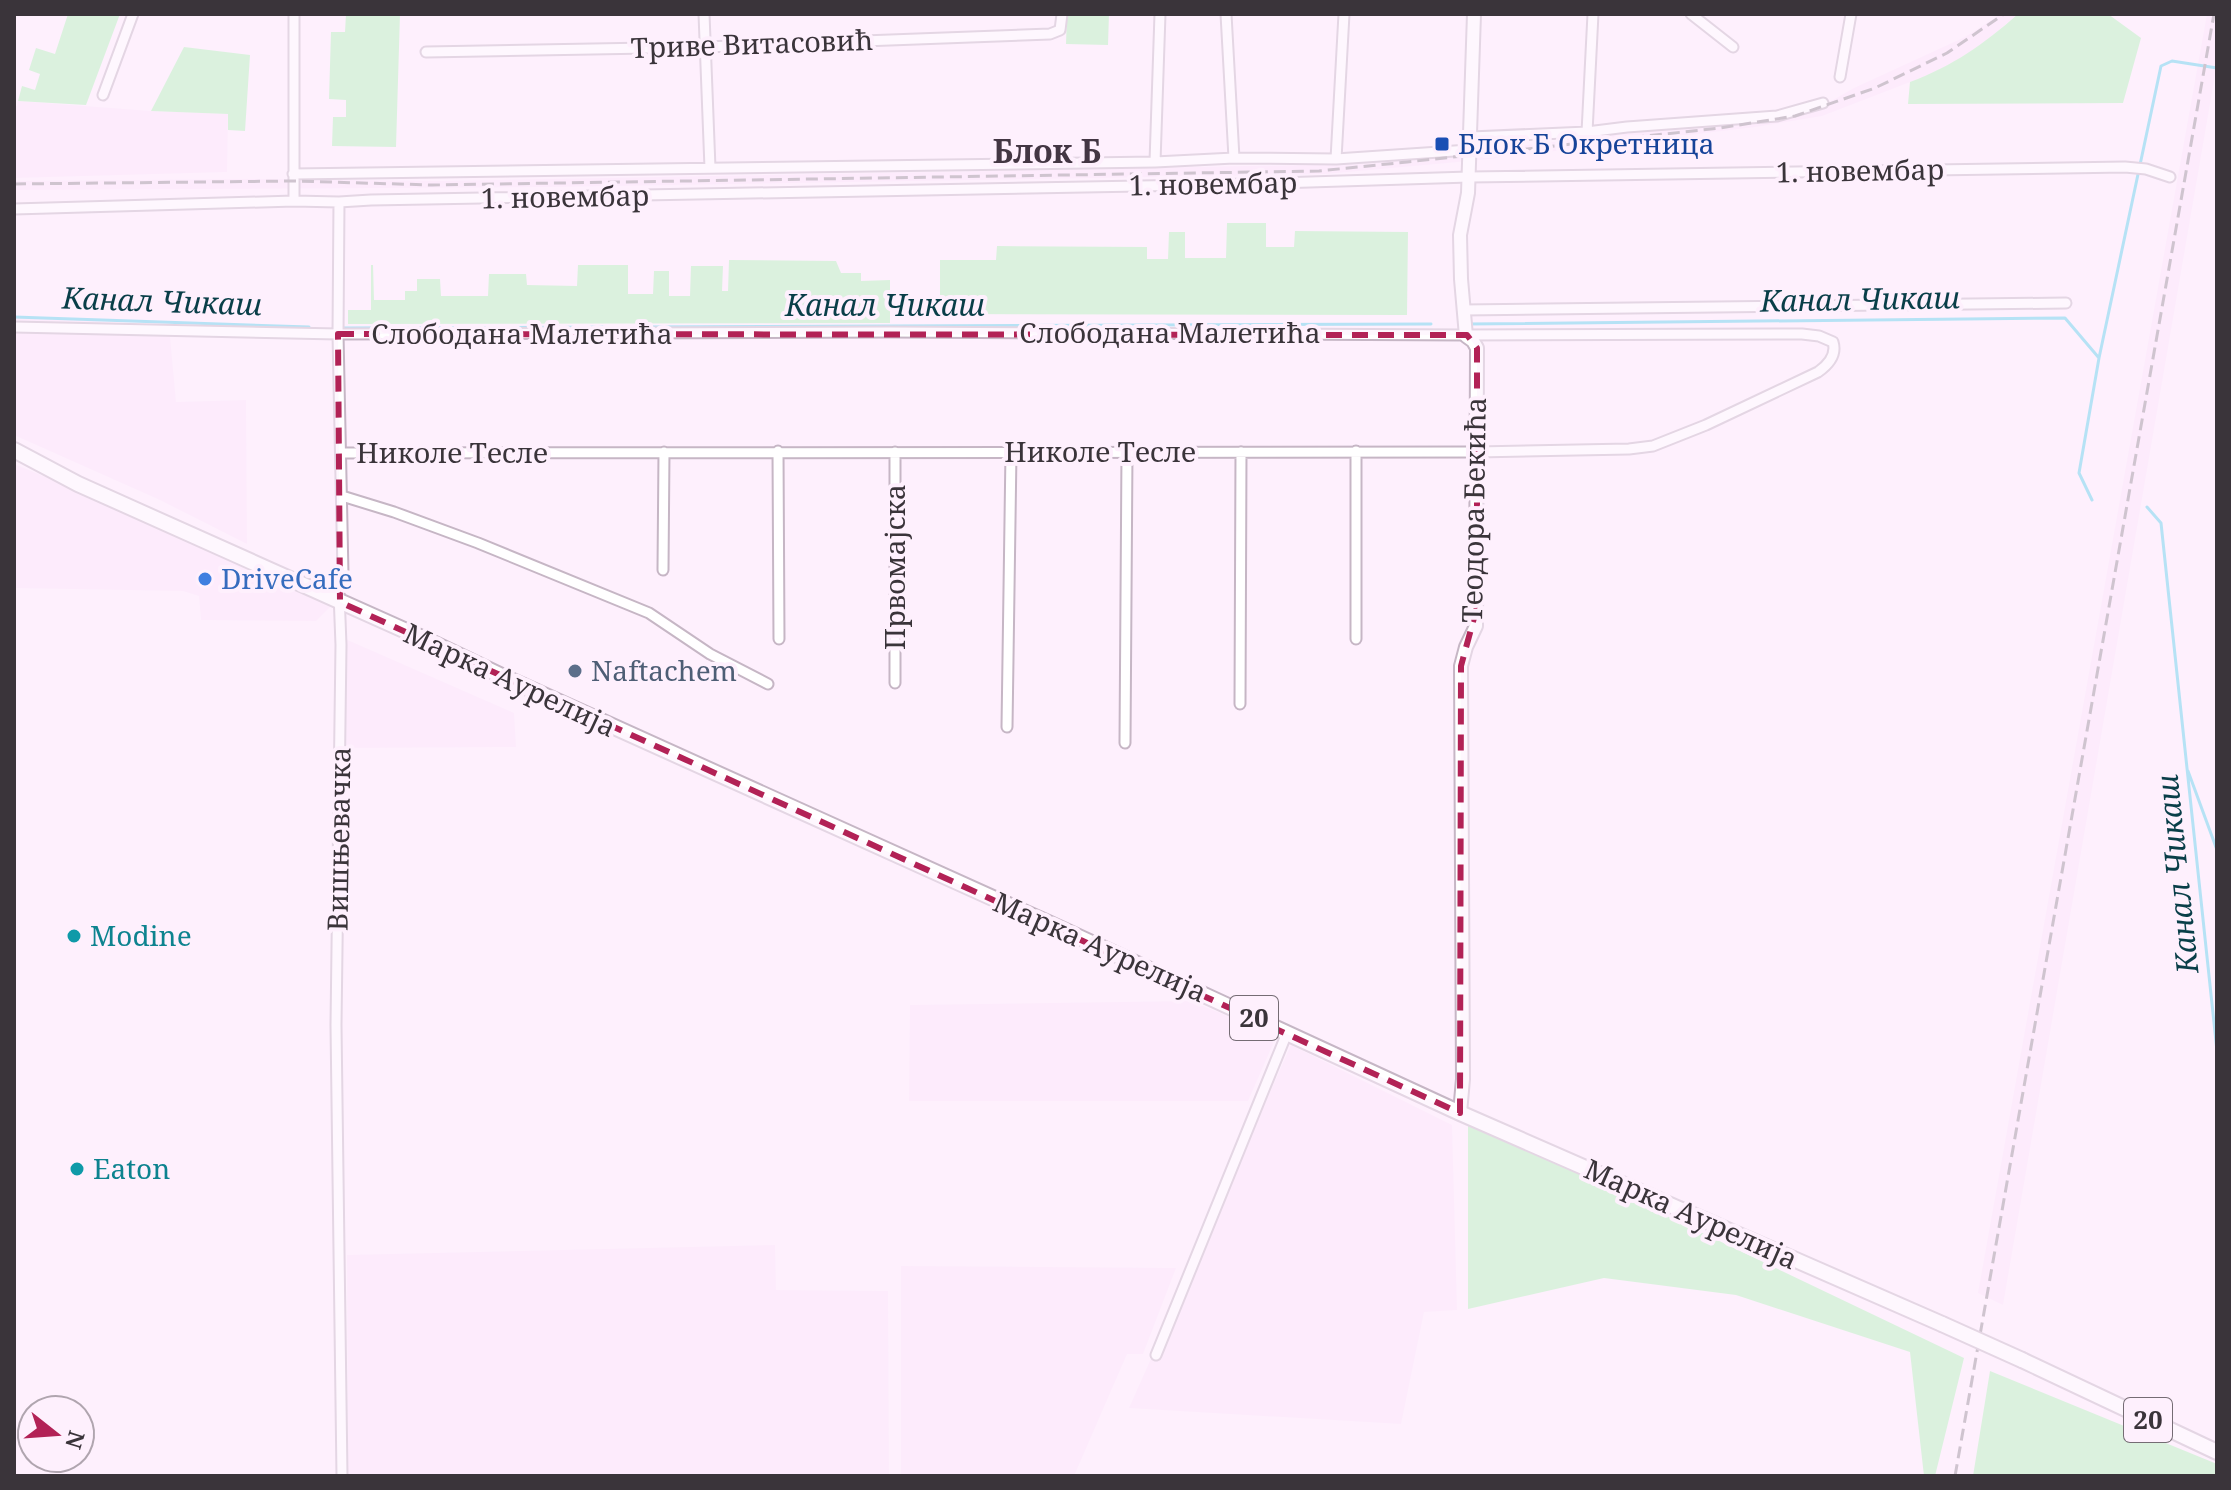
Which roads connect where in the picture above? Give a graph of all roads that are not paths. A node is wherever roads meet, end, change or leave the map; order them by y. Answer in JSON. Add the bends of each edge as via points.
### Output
{"nodes":[{"id":1,"x":133,"y":14,"type":"edge"},
{"id":2,"x":294,"y":14,"type":"edge"},
{"id":3,"x":704,"y":14,"type":"edge"},
{"id":4,"x":1062,"y":14,"type":"edge"},
{"id":5,"x":1160,"y":14,"type":"edge"},
{"id":6,"x":1226,"y":14,"type":"edge"},
{"id":7,"x":1344,"y":14,"type":"edge"},
{"id":8,"x":1474,"y":14,"type":"edge"},
{"id":9,"x":1593,"y":14,"type":"edge"},
{"id":10,"x":1691,"y":14,"type":"edge"},
{"id":11,"x":1851,"y":14,"type":"edge"},
{"id":12,"x":705,"y":47,"type":"junction"},
{"id":13,"x":1733,"y":47,"type":"dead end"},
{"id":14,"x":426,"y":52,"type":"dead end"},
{"id":15,"x":1840,"y":77,"type":"dead end"},
{"id":16,"x":103,"y":95,"type":"dead end"},
{"id":17,"x":1823,"y":103,"type":"dead end"},
{"id":18,"x":1587,"y":132,"type":"junction"},
{"id":19,"x":1470,"y":144,"type":"junction"},
{"id":20,"x":1234,"y":158,"type":"junction"},
{"id":21,"x":1336,"y":159,"type":"junction"},
{"id":22,"x":1155,"y":162,"type":"junction"},
{"id":23,"x":710,"y":168,"type":"junction"},
{"id":24,"x":293,"y":174,"type":"junction"},
{"id":25,"x":1469,"y":177,"type":"junction"},
{"id":26,"x":2170,"y":177,"type":"dead end"},
{"id":27,"x":294,"y":201,"type":"junction"},
{"id":28,"x":339,"y":202,"type":"junction"},
{"id":29,"x":14,"y":209,"type":"edge"},
{"id":30,"x":2066,"y":303,"type":"dead end"},
{"id":31,"x":1464,"y":312,"type":"junction"},
{"id":32,"x":14,"y":327,"type":"edge"},
{"id":33,"x":1466,"y":333,"type":"junction"},
{"id":34,"x":338,"y":334,"type":"junction"},
{"id":35,"x":1833,"y":353,"type":"joint"},
{"id":36,"x":778,"y":451,"type":"junction"},
{"id":37,"x":1356,"y":451,"type":"junction"},
{"id":38,"x":664,"y":452,"type":"junction"},
{"id":39,"x":895,"y":452,"type":"junction"},
{"id":40,"x":1011,"y":452,"type":"junction"},
{"id":41,"x":1127,"y":452,"type":"junction"},
{"id":42,"x":1241,"y":452,"type":"junction"},
{"id":43,"x":1477,"y":452,"type":"junction"},
{"id":44,"x":341,"y":453,"type":"junction"},
{"id":45,"x":19,"y":454,"type":"edge"},
{"id":46,"x":342,"y":496,"type":"junction"},
{"id":47,"x":663,"y":570,"type":"dead end"},
{"id":48,"x":340,"y":602,"type":"junction"},
{"id":49,"x":779,"y":639,"type":"dead end"},
{"id":50,"x":1356,"y":639,"type":"dead end"},
{"id":51,"x":895,"y":683,"type":"dead end"},
{"id":52,"x":768,"y":684,"type":"dead end"},
{"id":53,"x":1240,"y":704,"type":"dead end"},
{"id":54,"x":1007,"y":727,"type":"dead end"},
{"id":55,"x":1125,"y":743,"type":"dead end"},
{"id":56,"x":1287,"y":1033,"type":"junction"},
{"id":57,"x":1460,"y":1113,"type":"junction"},
{"id":58,"x":1156,"y":1355,"type":"dead end"},
{"id":59,"x":2217,"y":1452,"type":"edge"},
{"id":60,"x":342,"y":1476,"type":"edge"}],
"edges":[{"from":1,"to":16,"type":"street"},
{"from":2,"to":24,"type":"street"},
{"from":3,"to":12,"type":"street"},
{"from":4,"to":12,"type":"street","name":"Триве Витасовић","via":[[1060,30],[1050,34]]},
{"from":5,"to":22,"type":"street"},
{"from":6,"to":20,"type":"street"},
{"from":7,"to":21,"type":"street"},
{"from":8,"to":19,"type":"street","name":"Теодора Бекића"},
{"from":9,"to":18,"type":"street"},
{"from":10,"to":13,"type":"street"},
{"from":11,"to":15,"type":"street"},
{"from":12,"to":14,"type":"street","name":"Триве Витасовић"},
{"from":12,"to":23,"type":"street"},
{"from":17,"to":18,"type":"street","name":"1. новембар","via":[[1777,116]]},
{"from":18,"to":19,"type":"street","name":"1. новембар"},
{"from":19,"to":21,"type":"street","name":"1. новембар"},
{"from":19,"to":25,"type":"street","name":"Теодора Бекића"},
{"from":20,"to":21,"type":"street","name":"1. новембар"},
{"from":20,"to":22,"type":"street","name":"1. новембар"},
{"from":22,"to":23,"type":"street","name":"1. новембар"},
{"from":23,"to":24,"type":"street","name":"1. новембар"},
{"from":24,"to":27,"type":"street"},
{"from":25,"to":26,"type":"street","name":"1. новембар","via":[[2125,167]]},
{"from":25,"to":28,"type":"street","name":"1. новембар"},
{"from":25,"to":31,"type":"street","name":"Теодора Бекића","via":[[1460,235]]},
{"from":27,"to":28,"type":"street","name":"1. новембар"},
{"from":27,"to":29,"type":"street","name":"1. новембар"},
{"from":28,"to":34,"type":"street","name":"Вишњевачка"},
{"from":30,"to":31,"type":"street"},
{"from":31,"to":33,"type":"street","name":"Теодора Бекића"},
{"from":32,"to":34,"type":"street","name":"Слободана Малетића"},
{"from":33,"to":34,"type":"street","name":"Слободана Малетића"},
{"from":33,"to":35,"type":"street","name":"Слободана Малетића","via":[[1802,334],[1833,342]]},
{"from":33,"to":43,"type":"street","name":"Теодора Бекића","via":[[1477,348]]},
{"from":34,"to":44,"type":"street","name":"Вишњевачка"},
{"from":35,"to":43,"type":"street","name":"Николе Тесле","via":[[1818,372],[1653,446]]},
{"from":36,"to":38,"type":"street","name":"Николе Тесле"},
{"from":36,"to":39,"type":"street","name":"Николе Тесле"},
{"from":36,"to":49,"type":"street"},
{"from":37,"to":42,"type":"street","name":"Николе Тесле"},
{"from":37,"to":43,"type":"street","name":"Николе Тесле"},
{"from":37,"to":50,"type":"street"},
{"from":38,"to":44,"type":"street","name":"Николе Тесле"},
{"from":38,"to":47,"type":"street"},
{"from":39,"to":40,"type":"street","name":"Николе Тесле"},
{"from":39,"to":51,"type":"street","name":"Првомајска"},
{"from":40,"to":41,"type":"street","name":"Николе Тесле"},
{"from":40,"to":54,"type":"street"},
{"from":41,"to":42,"type":"street","name":"Николе Тесле"},
{"from":41,"to":55,"type":"street"},
{"from":42,"to":53,"type":"street"},
{"from":43,"to":57,"type":"street","name":"Теодора Бекића","via":[[1476,626],[1461,666]]},
{"from":44,"to":46,"type":"street","name":"Вишњевачка"},
{"from":45,"to":48,"type":"main road","name":"Марка Аурелија","number":"20"},
{"from":46,"to":48,"type":"street","name":"Вишњевачка"},
{"from":46,"to":52,"type":"street","via":[[649,613],[719,660]]},
{"from":48,"to":56,"type":"main road","name":"Марка Аурелија","number":"20"},
{"from":48,"to":60,"type":"street","name":"Вишњевачка","via":[[336,1025]]},
{"from":56,"to":57,"type":"main road","name":"Марка Аурелија","number":"20"},
{"from":56,"to":58,"type":"street"},
{"from":57,"to":59,"type":"main road","name":"Марка Аурелија","number":"20","bridge":true,"via":[[1942,1324]]}]}
